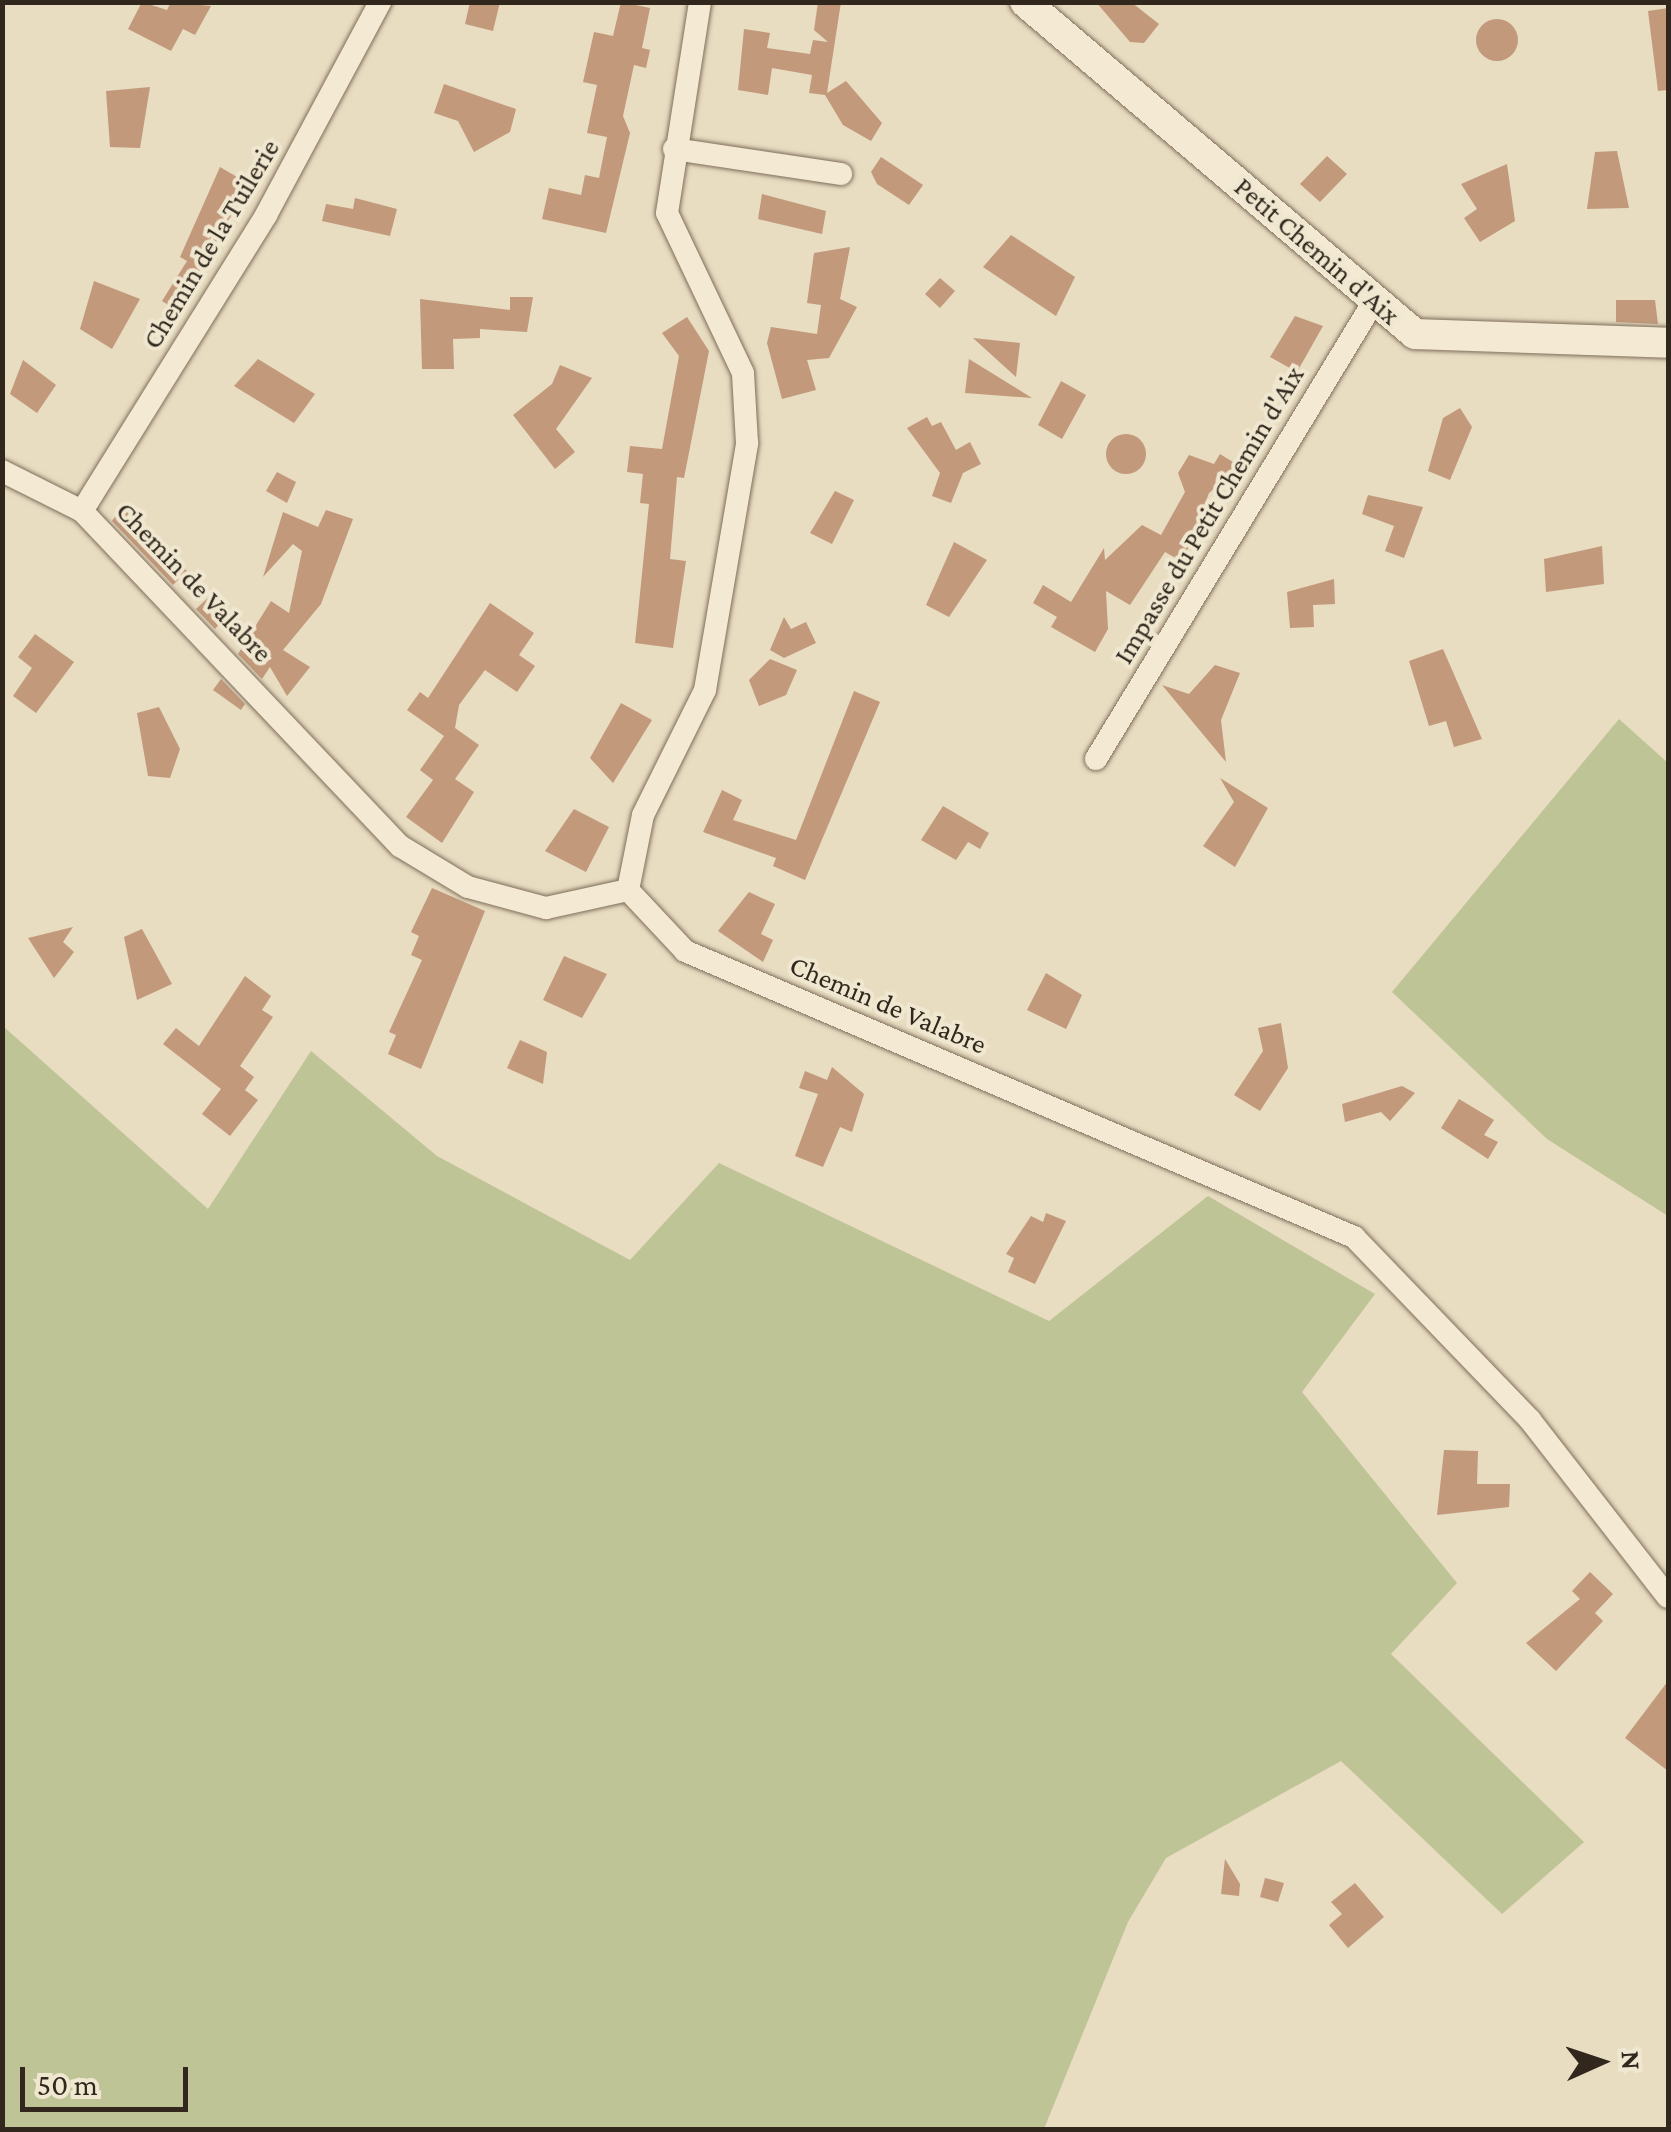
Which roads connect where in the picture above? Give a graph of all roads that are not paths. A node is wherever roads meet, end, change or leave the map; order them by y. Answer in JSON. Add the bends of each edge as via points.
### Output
{"nodes":[{"id":1,"x":380,"y":2,"type":"edge"},
{"id":2,"x":700,"y":2,"type":"edge"},
{"id":3,"x":1025,"y":2,"type":"edge"},
{"id":4,"x":674,"y":149,"type":"junction"},
{"id":5,"x":841,"y":174,"type":"dead end"},
{"id":6,"x":1374,"y":301,"type":"junction"},
{"id":7,"x":1668,"y":342,"type":"edge"},
{"id":8,"x":2,"y":471,"type":"edge"},
{"id":9,"x":82,"y":511,"type":"junction"},
{"id":10,"x":1096,"y":760,"type":"dead end"},
{"id":11,"x":628,"y":890,"type":"junction"},
{"id":12,"x":1668,"y":1597,"type":"edge"}],
"edges":[{"from":1,"to":9,"type":"street","name":"Chemin de la Tuilerie","via":[[266,216]]},
{"from":2,"to":4,"type":"street"},
{"from":3,"to":6,"type":"street","name":"Petit Chemin d'Aix"},
{"from":4,"to":5,"type":"street"},
{"from":4,"to":11,"type":"street","via":[[667,213],[744,373],[747,444],[715,655],[643,815]]},
{"from":6,"to":7,"type":"street","name":"Petit Chemin d'Aix","via":[[1415,334],[1446,340]]},
{"from":6,"to":10,"type":"street","name":"Impasse du Petit Chemin d'Aix"},
{"from":8,"to":9,"type":"street","name":"Chemin de Valabre"},
{"from":9,"to":11,"type":"street","name":"Chemin de Valabre","via":[[400,846],[468,888],[514,902],[604,903]]},
{"from":11,"to":12,"type":"street","name":"Chemin de Valabre","via":[[685,951],[1354,1237],[1530,1420]]}]}
